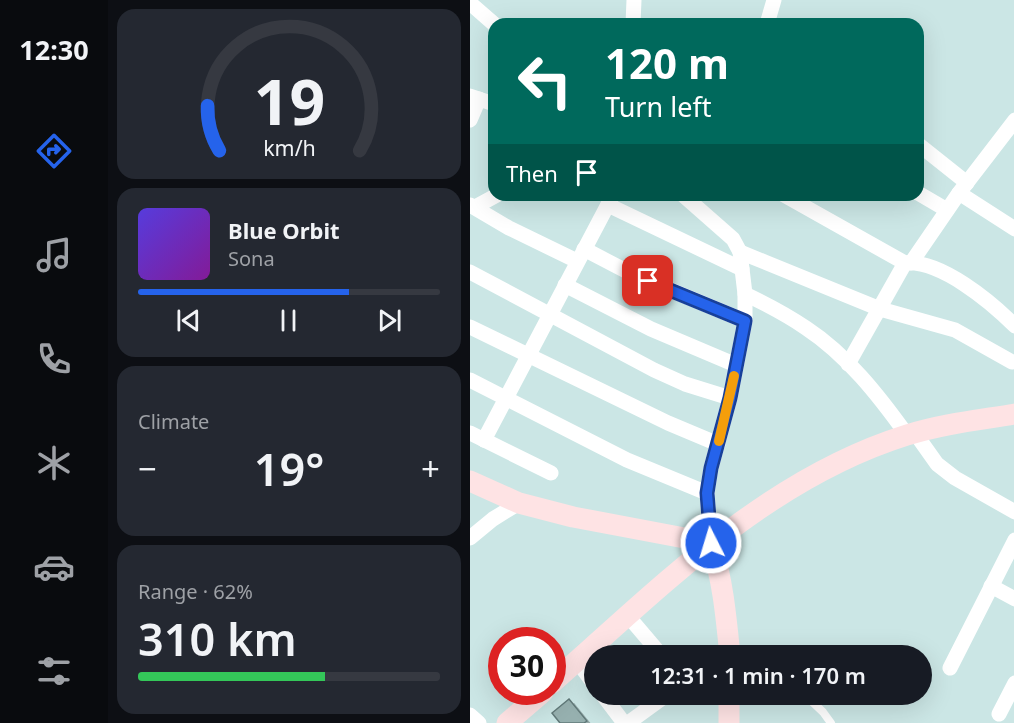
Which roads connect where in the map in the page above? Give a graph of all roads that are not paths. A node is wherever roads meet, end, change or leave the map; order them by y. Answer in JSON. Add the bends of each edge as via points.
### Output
{"nodes":[{"id":1,"x":634,"y":0,"type":"edge"},
{"id":2,"x":772,"y":1,"type":"edge"},
{"id":3,"x":470,"y":3,"type":"edge"},
{"id":4,"x":633,"y":18,"type":"edge"},
{"id":5,"x":768,"y":18,"type":"edge"},
{"id":6,"x":488,"y":19,"type":"edge"},
{"id":7,"x":481,"y":100,"type":"edge"},
{"id":8,"x":470,"y":120,"type":"edge"},
{"id":9,"x":1014,"y":120,"type":"edge"},
{"id":10,"x":924,"y":150,"type":"edge"},
{"id":11,"x":963,"y":188,"type":"junction"},
{"id":12,"x":924,"y":197,"type":"edge"},
{"id":13,"x":488,"y":199,"type":"edge"},
{"id":14,"x":609,"y":201,"type":"edge"},
{"id":15,"x":612,"y":201,"type":"edge"},
{"id":16,"x":690,"y":201,"type":"edge"},
{"id":17,"x":795,"y":201,"type":"edge"},
{"id":18,"x":473,"y":206,"type":"edge"},
{"id":19,"x":947,"y":210,"type":"junction"},
{"id":20,"x":1014,"y":229,"type":"edge"},
{"id":21,"x":740,"y":252,"type":"junction"},
{"id":22,"x":581,"y":255,"type":"junction"},
{"id":23,"x":908,"y":263,"type":"junction"},
{"id":24,"x":742,"y":269,"type":"junction"},
{"id":25,"x":470,"y":272,"type":"edge"},
{"id":26,"x":565,"y":285,"type":"junction"},
{"id":27,"x":745,"y":294,"type":"junction"},
{"id":28,"x":880,"y":309,"type":"junction"},
{"id":29,"x":550,"y":314,"type":"junction"},
{"id":30,"x":745,"y":321,"type":"junction"},
{"id":31,"x":1014,"y":326,"type":"edge"},
{"id":32,"x":470,"y":327,"type":"edge"},
{"id":33,"x":529,"y":354,"type":"junction"},
{"id":34,"x":1012,"y":362,"type":"dead end"},
{"id":35,"x":848,"y":364,"type":"junction"},
{"id":36,"x":736,"y":365,"type":"junction"},
{"id":37,"x":470,"y":380,"type":"edge"},
{"id":38,"x":507,"y":397,"type":"junction"},
{"id":39,"x":730,"y":398,"type":"junction"},
{"id":40,"x":1014,"y":414,"type":"edge"},
{"id":41,"x":911,"y":434,"type":"junction"},
{"id":42,"x":477,"y":436,"type":"edge"},
{"id":43,"x":718,"y":444,"type":"junction"},
{"id":44,"x":551,"y":473,"type":"dead end"},
{"id":45,"x":470,"y":482,"type":"edge"},
{"id":46,"x":707,"y":493,"type":"junction"},
{"id":47,"x":519,"y":503,"type":"junction"},
{"id":48,"x":1014,"y":512,"type":"edge"},
{"id":49,"x":470,"y":538,"type":"edge"},
{"id":50,"x":1014,"y":540,"type":"edge"},
{"id":51,"x":711,"y":543,"type":"junction"},
{"id":52,"x":991,"y":586,"type":"junction"},
{"id":53,"x":1014,"y":599,"type":"edge"},
{"id":54,"x":628,"y":616,"type":"junction"},
{"id":55,"x":653,"y":645,"type":"edge"},
{"id":56,"x":729,"y":645,"type":"edge"},
{"id":57,"x":577,"y":661,"type":"junction"},
{"id":58,"x":950,"y":668,"type":"dead end"},
{"id":59,"x":584,"y":670,"type":"edge"},
{"id":60,"x":566,"y":671,"type":"edge"},
{"id":61,"x":1014,"y":683,"type":"edge"},
{"id":62,"x":528,"y":705,"type":"edge"},
{"id":63,"x":611,"y":705,"type":"edge"},
{"id":64,"x":652,"y":705,"type":"edge"},
{"id":65,"x":730,"y":705,"type":"edge"},
{"id":66,"x":816,"y":705,"type":"edge"},
{"id":67,"x":999,"y":714,"type":"dead end"},
{"id":68,"x":470,"y":715,"type":"edge"},
{"id":69,"x":479,"y":723,"type":"edge"},
{"id":70,"x":507,"y":723,"type":"edge"},
{"id":71,"x":626,"y":723,"type":"edge"},
{"id":72,"x":729,"y":723,"type":"edge"},
{"id":73,"x":831,"y":723,"type":"edge"}],
"edges":[{"from":1,"to":4,"type":"street"},
{"from":2,"to":5,"type":"street"},
{"from":3,"to":6,"type":"street"},
{"from":7,"to":8,"type":"street"},
{"from":9,"to":11,"type":"street"},
{"from":10,"to":11,"type":"street"},
{"from":11,"to":19,"type":"street"},
{"from":11,"to":20,"type":"street"},
{"from":12,"to":19,"type":"street"},
{"from":13,"to":18,"type":"street"},
{"from":14,"to":22,"type":"street"},
{"from":15,"to":24,"type":"street"},
{"from":16,"to":21,"type":"street","via":[[733,239]]},
{"from":17,"to":23,"type":"street"},
{"from":18,"to":22,"type":"street","via":[[509,228]]},
{"from":19,"to":23,"type":"street"},
{"from":21,"to":24,"type":"street"},
{"from":21,"to":28,"type":"street"},
{"from":22,"to":26,"type":"street"},
{"from":22,"to":30,"type":"street"},
{"from":23,"to":28,"type":"street"},
{"from":23,"to":31,"type":"street","via":[[926,266],[973,289]]},
{"from":24,"to":27,"type":"street"},
{"from":25,"to":29,"type":"street"},
{"from":26,"to":29,"type":"street"},
{"from":26,"to":36,"type":"street","via":[[651,329]]},
{"from":27,"to":30,"type":"street"},
{"from":27,"to":35,"type":"street","via":[[808,328]]},
{"from":28,"to":34,"type":"street","via":[[955,330]]},
{"from":28,"to":35,"type":"street"},
{"from":29,"to":33,"type":"street"},
{"from":29,"to":39,"type":"street","via":[[654,370]]},
{"from":30,"to":36,"type":"street"},
{"from":32,"to":33,"type":"street"},
{"from":33,"to":38,"type":"street"},
{"from":33,"to":43,"type":"street"},
{"from":35,"to":41,"type":"street"},
{"from":36,"to":39,"type":"street"},
{"from":37,"to":38,"type":"street"},
{"from":38,"to":42,"type":"street"},
{"from":38,"to":46,"type":"street","via":[[627,460]]},
{"from":39,"to":43,"type":"street"},
{"from":40,"to":41,"type":"street"},
{"from":41,"to":48,"type":"street","via":[[955,478]]},
{"from":41,"to":51,"type":"street","via":[[852,455],[818,473],[769,501]]},
{"from":42,"to":44,"type":"street"},
{"from":43,"to":46,"type":"street"},
{"from":45,"to":47,"type":"street"},
{"from":46,"to":51,"type":"street"},
{"from":47,"to":49,"type":"street"},
{"from":47,"to":51,"type":"street"},
{"from":50,"to":52,"type":"street"},
{"from":51,"to":54,"type":"street"},
{"from":51,"to":56,"type":"street","via":[[720,574]]},
{"from":52,"to":53,"type":"street"},
{"from":52,"to":58,"type":"street"},
{"from":54,"to":55,"type":"street"},
{"from":54,"to":57,"type":"street"},
{"from":57,"to":59,"type":"street"},
{"from":57,"to":60,"type":"street"},
{"from":61,"to":67,"type":"street"},
{"from":62,"to":70,"type":"street"},
{"from":63,"to":71,"type":"street"},
{"from":64,"to":71,"type":"street"},
{"from":65,"to":72,"type":"street"},
{"from":66,"to":73,"type":"lane"},
{"from":68,"to":69,"type":"street"}]}
